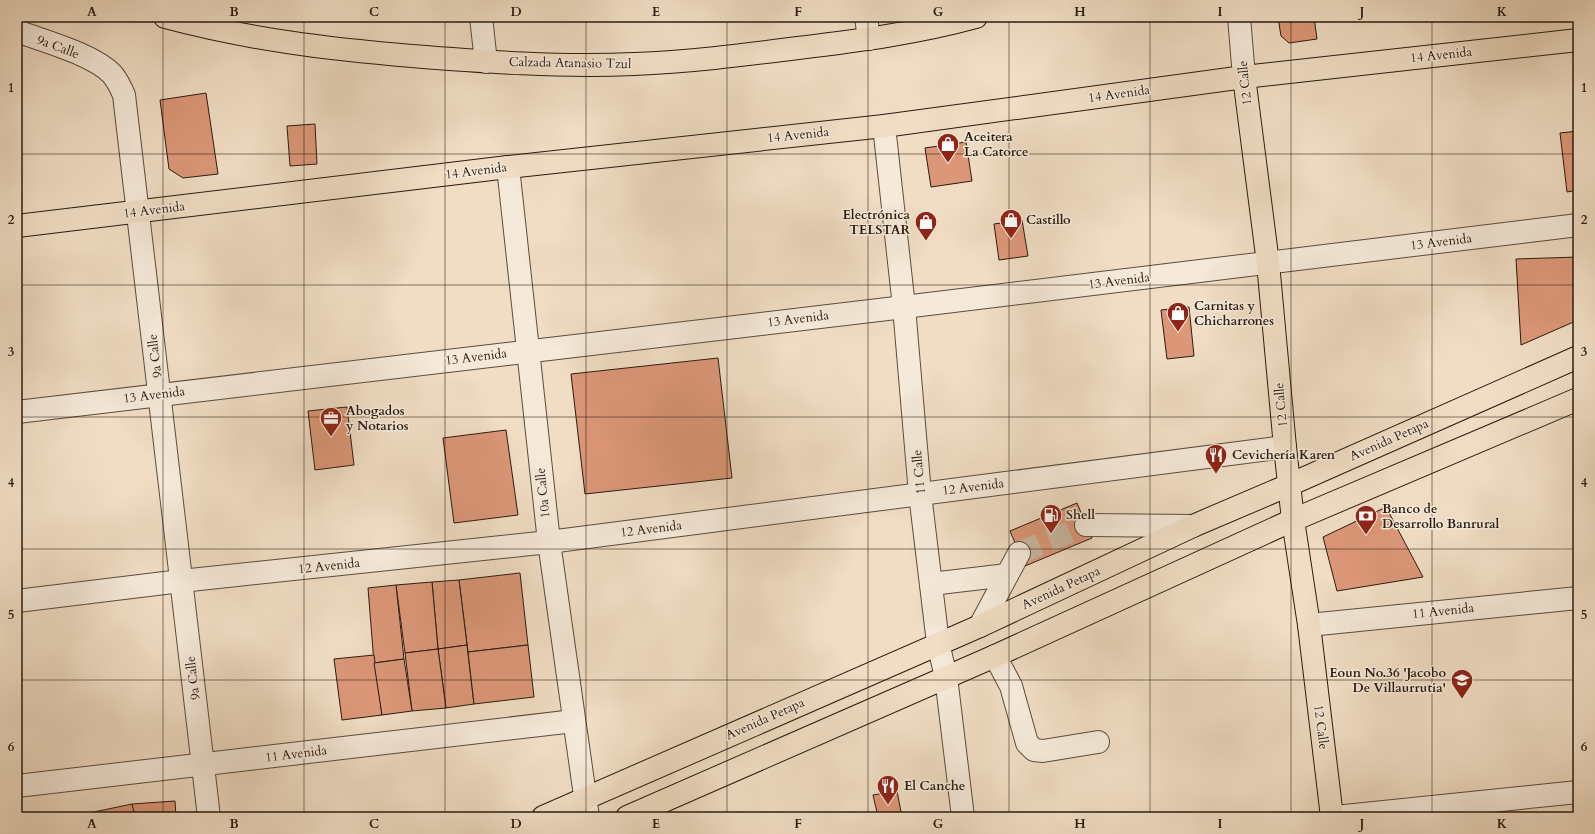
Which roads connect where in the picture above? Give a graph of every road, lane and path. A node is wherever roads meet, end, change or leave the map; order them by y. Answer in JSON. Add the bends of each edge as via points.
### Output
{"nodes":[{"id":1,"x":165,"y":17,"type":"edge"},
{"id":2,"x":481,"y":17,"type":"edge"},
{"id":3,"x":866,"y":17,"type":"edge"},
{"id":4,"x":976,"y":17,"type":"edge"},
{"id":5,"x":1239,"y":17,"type":"edge"},
{"id":6,"x":17,"y":31,"type":"edge"},
{"id":7,"x":869,"y":39,"type":"junction"},
{"id":8,"x":1578,"y":40,"type":"edge"},
{"id":9,"x":486,"y":62,"type":"junction"},
{"id":10,"x":1244,"y":77,"type":"junction"},
{"id":11,"x":884,"y":126,"type":"junction"},
{"id":12,"x":508,"y":168,"type":"junction"},
{"id":13,"x":138,"y":212,"type":"junction"},
{"id":14,"x":1578,"y":225,"type":"edge"},
{"id":15,"x":17,"y":226,"type":"edge"},
{"id":16,"x":1268,"y":263,"type":"junction"},
{"id":17,"x":904,"y":307,"type":"junction"},
{"id":18,"x":527,"y":351,"type":"junction"},
{"id":19,"x":1578,"y":357,"type":"edge"},
{"id":20,"x":159,"y":394,"type":"junction"},
{"id":21,"x":1578,"y":399,"type":"edge"},
{"id":22,"x":17,"y":412,"type":"edge"},
{"id":23,"x":1285,"y":447,"type":"junction"},
{"id":24,"x":1289,"y":485,"type":"junction"},
{"id":25,"x":920,"y":494,"type":"junction"},
{"id":26,"x":1293,"y":520,"type":"junction"},
{"id":27,"x":1086,"y":525,"type":"tunnel mouth"},
{"id":28,"x":1193,"y":526,"type":"junction"},
{"id":29,"x":549,"y":542,"type":"junction"},
{"id":30,"x":1019,"y":553,"type":"tunnel mouth"},
{"id":31,"x":1007,"y":575,"type":"junction"},
{"id":32,"x":181,"y":581,"type":"junction"},
{"id":33,"x":931,"y":584,"type":"junction"},
{"id":34,"x":1578,"y":598,"type":"edge"},
{"id":35,"x":17,"y":601,"type":"edge"},
{"id":36,"x":1309,"y":625,"type":"junction"},
{"id":37,"x":980,"y":626,"type":"junction"},
{"id":38,"x":938,"y":643,"type":"junction"},
{"id":39,"x":995,"y":656,"type":"junction"},
{"id":40,"x":946,"y":677,"type":"junction"},
{"id":41,"x":574,"y":721,"type":"junction"},
{"id":42,"x":1098,"y":742,"type":"dead end"},
{"id":43,"x":203,"y":765,"type":"junction"},
{"id":44,"x":17,"y":786,"type":"edge"},
{"id":45,"x":1578,"y":792,"type":"edge"},
{"id":46,"x":587,"y":808,"type":"edge"},
{"id":47,"x":210,"y":817,"type":"edge"},
{"id":48,"x":543,"y":817,"type":"edge"},
{"id":49,"x":627,"y":817,"type":"edge"},
{"id":50,"x":963,"y":817,"type":"edge"},
{"id":51,"x":1333,"y":817,"type":"edge"}],
"edges":[{"from":1,"to":9,"type":"main road","name":"Calzada Atanasio Tzul","via":[[197,26],[285,43]]},
{"from":2,"to":9,"type":"street"},
{"from":3,"to":7,"type":"street"},
{"from":4,"to":7,"type":"main road","name":"Calzada Atanasio Tzul"},
{"from":5,"to":10,"type":"street","name":"12 Calle"},
{"from":6,"to":13,"type":"street","name":"9a Calle","via":[[94,60],[119,84],[124,95]]},
{"from":7,"to":9,"type":"main road","name":"Calzada Atanasio Tzul","via":[[711,59],[634,64]]},
{"from":8,"to":10,"type":"main road","name":"14 Avenida"},
{"from":10,"to":11,"type":"main road","name":"14 Avenida"},
{"from":10,"to":16,"type":"main road","name":"12 Calle"},
{"from":11,"to":12,"type":"main road","name":"14 Avenida"},
{"from":11,"to":17,"type":"street","name":"11 Calle"},
{"from":12,"to":13,"type":"main road","name":"14 Avenida"},
{"from":12,"to":18,"type":"street","name":"10a Calle"},
{"from":13,"to":15,"type":"main road","name":"14 Avenida"},
{"from":13,"to":20,"type":"street","name":"9a Calle"},
{"from":14,"to":16,"type":"street","name":"13 Avenida"},
{"from":16,"to":17,"type":"street","name":"13 Avenida"},
{"from":16,"to":23,"type":"main road","name":"12 Calle"},
{"from":17,"to":18,"type":"street","name":"13 Avenida"},
{"from":17,"to":25,"type":"street","name":"11 Calle"},
{"from":18,"to":20,"type":"street","name":"13 Avenida"},
{"from":18,"to":29,"type":"street","name":"10a Calle"},
{"from":19,"to":24,"type":"main road","name":"Avenida Petapa"},
{"from":20,"to":22,"type":"street","name":"13 Avenida"},
{"from":20,"to":32,"type":"street","name":"9a Calle"},
{"from":21,"to":26,"type":"main road"},
{"from":23,"to":24,"type":"main road","name":"12 Calle"},
{"from":23,"to":25,"type":"street","name":"12 Avenida"},
{"from":24,"to":26,"type":"main road","name":"12 Calle"},
{"from":24,"to":28,"type":"main road","name":"Avenida Petapa"},
{"from":25,"to":29,"type":"street","name":"12 Avenida"},
{"from":25,"to":33,"type":"street","name":"11 Calle"},
{"from":26,"to":36,"type":"main road","name":"12 Calle"},
{"from":26,"to":39,"type":"main road"},
{"from":27,"to":28,"type":"street"},
{"from":28,"to":37,"type":"main road","name":"Avenida Petapa"},
{"from":29,"to":32,"type":"street","name":"12 Avenida"},
{"from":29,"to":41,"type":"street","name":"10a Calle"},
{"from":30,"to":31,"type":"street"},
{"from":31,"to":33,"type":"street"},
{"from":31,"to":37,"type":"street"},
{"from":32,"to":35,"type":"street","name":"12 Avenida"},
{"from":32,"to":43,"type":"street","name":"9a Calle"},
{"from":33,"to":38,"type":"street","name":"11 Calle"},
{"from":34,"to":36,"type":"street","name":"11 Avenida"},
{"from":36,"to":51,"type":"main road","name":"12 Calle"},
{"from":37,"to":38,"type":"main road","name":"Avenida Petapa"},
{"from":38,"to":40,"type":"street","name":"11 Calle"},
{"from":38,"to":46,"type":"main road","name":"Avenida Petapa"},
{"from":39,"to":40,"type":"main road"},
{"from":39,"to":42,"type":"street","via":[[1011,686],[1027,743],[1034,750],[1043,751]]},
{"from":40,"to":49,"type":"main road"},
{"from":40,"to":50,"type":"street","name":"11 Calle"},
{"from":41,"to":43,"type":"street","name":"11 Avenida"},
{"from":41,"to":46,"type":"street","name":"10a Calle"},
{"from":43,"to":44,"type":"street","name":"11 Avenida"},
{"from":43,"to":47,"type":"street","name":"9a Calle"},
{"from":45,"to":51,"type":"street"},
{"from":46,"to":48,"type":"main road","name":"Avenida Petapa"}]}
